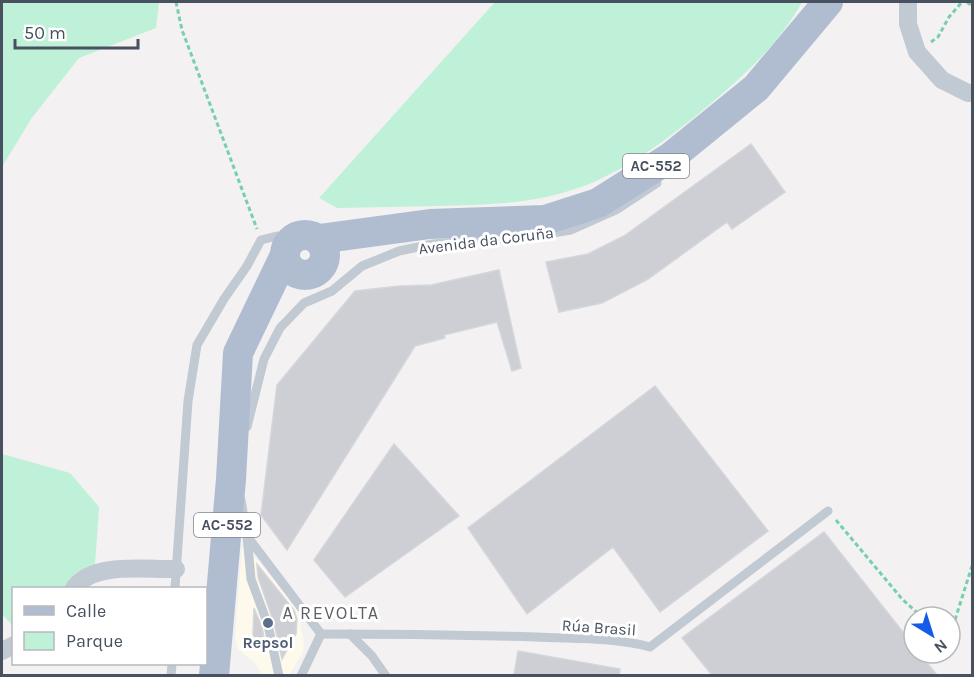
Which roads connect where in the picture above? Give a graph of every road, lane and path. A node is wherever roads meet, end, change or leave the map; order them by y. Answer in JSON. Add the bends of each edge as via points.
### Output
{"nodes":[{"id":1,"x":176,"y":2,"type":"edge"},
{"id":2,"x":829,"y":2,"type":"edge"},
{"id":3,"x":908,"y":2,"type":"edge"},
{"id":4,"x":962,"y":2,"type":"edge"},
{"id":5,"x":967,"y":2,"type":"edge"},
{"id":6,"x":972,"y":6,"type":"edge"},
{"id":7,"x":812,"y":39,"type":"dead end"},
{"id":8,"x":917,"y":52,"type":"junction"},
{"id":9,"x":970,"y":93,"type":"edge"},
{"id":10,"x":663,"y":178,"type":"dead end"},
{"id":11,"x":297,"y":251,"type":"junction"},
{"id":12,"x":238,"y":364,"type":"junction"},
{"id":13,"x":246,"y":433,"type":"dead end"},
{"id":14,"x":244,"y":444,"type":"dead end"},
{"id":15,"x":240,"y":491,"type":"junction"},
{"id":16,"x":828,"y":511,"type":"joint"},
{"id":17,"x":247,"y":536,"type":"junction"},
{"id":18,"x":972,"y":566,"type":"edge"},
{"id":19,"x":176,"y":569,"type":"junction"},
{"id":20,"x":75,"y":587,"type":"edge"},
{"id":21,"x":175,"y":587,"type":"edge"},
{"id":22,"x":909,"y":605,"type":"edge"},
{"id":23,"x":960,"y":605,"type":"edge"},
{"id":24,"x":321,"y":634,"type":"junction"},
{"id":25,"x":350,"y":634,"type":"junction"},
{"id":26,"x":214,"y":675,"type":"edge"},
{"id":27,"x":279,"y":675,"type":"edge"},
{"id":28,"x":301,"y":675,"type":"edge"},
{"id":29,"x":386,"y":675,"type":"edge"}],
"edges":[{"from":1,"to":11,"type":"path","via":[[182,30]]},
{"from":2,"to":7,"type":"lane","name":"Avenida da Coruña"},
{"from":2,"to":11,"type":"main road","name":"Avenida da Coruña","number":"AC-552","via":[[756,88],[670,157],[598,202],[545,220],[430,224]]},
{"from":3,"to":8,"type":"street"},
{"from":4,"to":8,"type":"path","via":[[938,37]]},
{"from":5,"to":6,"type":"path"},
{"from":8,"to":9,"type":"street","via":[[942,80]]},
{"from":10,"to":13,"type":"lane","name":"Avenida da Coruña","via":[[616,210],[571,230],[433,244],[399,251],[362,266],[332,291],[304,303],[280,328],[264,359]]},
{"from":11,"to":12,"type":"main road","number":"AC-552"},
{"from":11,"to":19,"type":"lane","via":[[247,266],[197,345],[188,401]]},
{"from":12,"to":15,"type":"lane"},
{"from":12,"to":26,"type":"main road","number":"AC-552"},
{"from":14,"to":15,"type":"lane"},
{"from":15,"to":17,"type":"lane"},
{"from":16,"to":22,"type":"path"},
{"from":16,"to":25,"type":"lane","name":"Rúa Brasil","via":[[650,647],[632,642],[554,638]]},
{"from":17,"to":24,"type":"lane"},
{"from":17,"to":27,"type":"lane","via":[[251,579],[268,624]]},
{"from":18,"to":23,"type":"path"},
{"from":19,"to":20,"type":"street","via":[[100,571]]},
{"from":19,"to":21,"type":"lane"},
{"from":24,"to":25,"type":"lane","name":"Rúa Brasil"},
{"from":24,"to":28,"type":"lane"},
{"from":25,"to":29,"type":"lane"}]}
